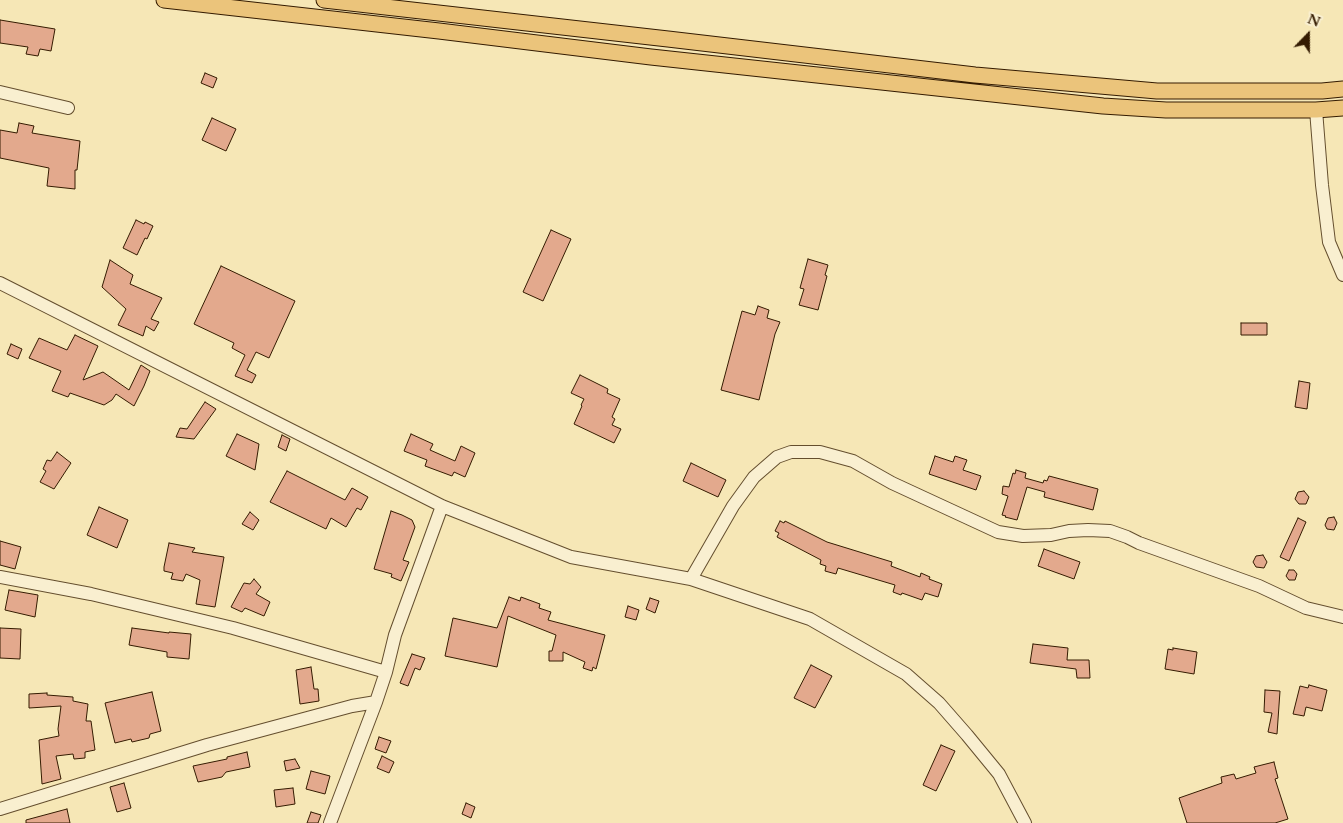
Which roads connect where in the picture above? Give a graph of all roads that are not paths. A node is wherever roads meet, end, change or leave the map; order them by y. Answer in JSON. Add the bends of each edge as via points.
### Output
{"nodes":[{"id":1,"x":164,"y":0,"type":"edge"},
{"id":2,"x":324,"y":0,"type":"edge"},
{"id":3,"x":1343,"y":89,"type":"edge"},
{"id":4,"x":0,"y":92,"type":"edge"},
{"id":5,"x":68,"y":108,"type":"dead end"},
{"id":6,"x":1343,"y":108,"type":"edge"},
{"id":7,"x":1316,"y":110,"type":"junction"},
{"id":8,"x":1343,"y":275,"type":"edge"},
{"id":9,"x":0,"y":282,"type":"edge"},
{"id":10,"x":442,"y":506,"type":"junction"},
{"id":11,"x":0,"y":577,"type":"edge"},
{"id":12,"x":691,"y":579,"type":"junction"},
{"id":13,"x":1343,"y":617,"type":"edge"},
{"id":14,"x":386,"y":672,"type":"junction"},
{"id":15,"x":376,"y":702,"type":"junction"},
{"id":16,"x":0,"y":809,"type":"edge"},
{"id":17,"x":330,"y":823,"type":"edge"},
{"id":18,"x":1025,"y":823,"type":"edge"}],
"edges":[{"from":1,"to":7,"type":"main road","via":[[1104,106],[1166,110]]},
{"from":2,"to":3,"type":"main road","via":[[975,75],[1157,91]]},
{"from":4,"to":5,"type":"street"},
{"from":6,"to":7,"type":"main road"},
{"from":7,"to":8,"type":"street","via":[[1329,242]]},
{"from":9,"to":10,"type":"street"},
{"from":10,"to":12,"type":"street","via":[[571,557]]},
{"from":10,"to":14,"type":"street","via":[[395,635]]},
{"from":11,"to":14,"type":"street","via":[[91,594],[233,628]]},
{"from":12,"to":13,"type":"street","via":[[733,506],[754,477],[777,457],[791,452],[820,452],[853,461],[892,483],[998,532],[1023,536],[1110,531],[1259,586],[1306,608]]},
{"from":12,"to":18,"type":"street","via":[[810,619],[906,674],[939,703],[999,774]]},
{"from":14,"to":15,"type":"street"},
{"from":15,"to":16,"type":"street","via":[[207,745]]},
{"from":15,"to":17,"type":"street"}]}
